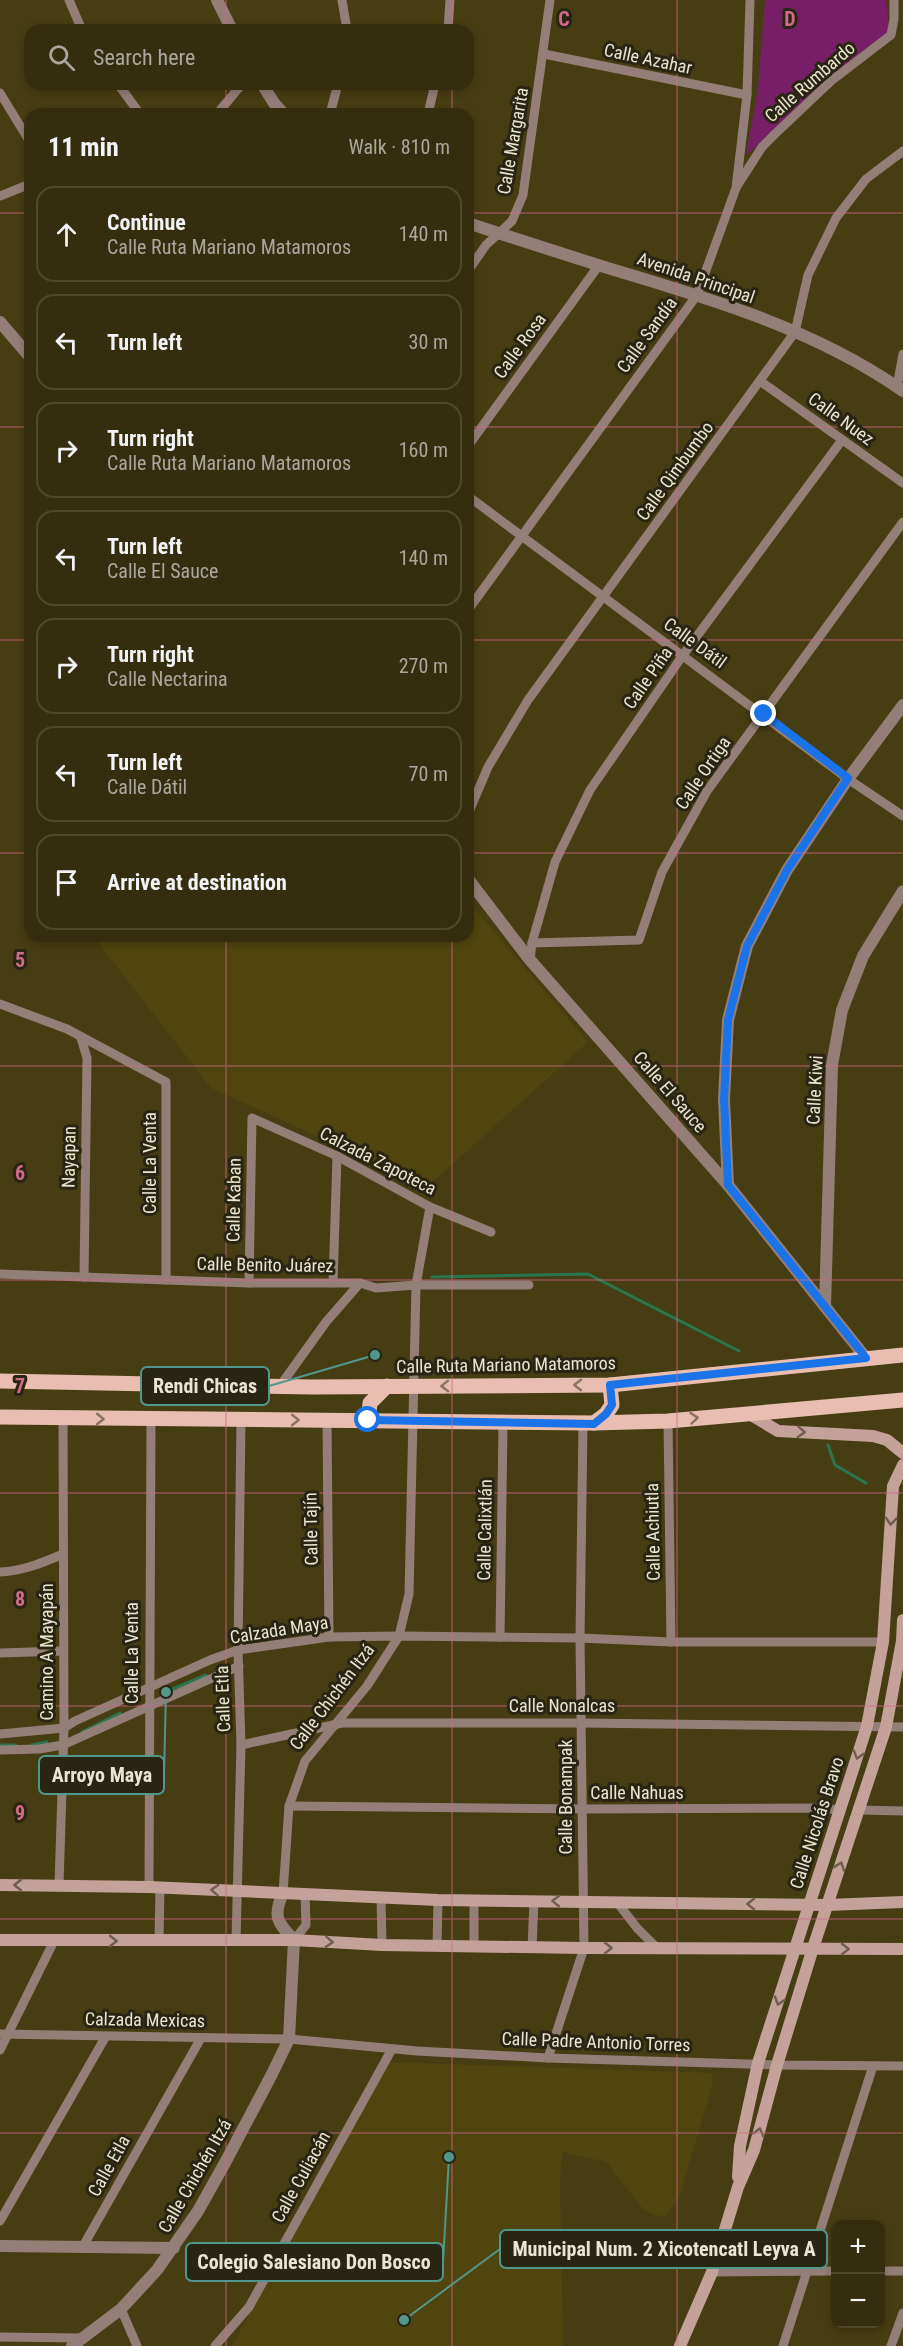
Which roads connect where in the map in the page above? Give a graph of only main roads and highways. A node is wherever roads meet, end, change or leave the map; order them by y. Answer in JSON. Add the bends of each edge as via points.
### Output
{"nodes":[{"id":1,"x":903,"y":1355,"type":"edge"},
{"id":2,"x":0,"y":1381,"type":"edge"},
{"id":3,"x":610,"y":1385,"type":"junction"},
{"id":4,"x":387,"y":1386,"type":"junction"},
{"id":5,"x":903,"y":1400,"type":"edge"},
{"id":6,"x":748,"y":1413,"type":"junction"},
{"id":7,"x":0,"y":1417,"type":"edge"},
{"id":8,"x":368,"y":1420,"type":"junction"},
{"id":9,"x":588,"y":1423,"type":"junction"},
{"id":10,"x":903,"y":1453,"type":"edge"},
{"id":11,"x":903,"y":1465,"type":"edge"},
{"id":12,"x":903,"y":1620,"type":"edge"},
{"id":13,"x":0,"y":1885,"type":"edge"},
{"id":14,"x":903,"y":1902,"type":"edge"},
{"id":15,"x":810,"y":1904,"type":"junction"},
{"id":16,"x":827,"y":1905,"type":"junction"},
{"id":17,"x":0,"y":1940,"type":"edge"},
{"id":18,"x":796,"y":1948,"type":"junction"},
{"id":19,"x":813,"y":1948,"type":"junction"},
{"id":20,"x":903,"y":1949,"type":"edge"},
{"id":21,"x":738,"y":2187,"type":"junction"},
{"id":22,"x":680,"y":2346,"type":"edge"}],
"edges":[{"from":1,"to":3,"type":"main road","name":"Calle Ruta Mariano Matamoros"},
{"from":2,"to":4,"type":"main road","name":"Calle Ruta Mariano Matamoros"},
{"from":3,"to":4,"type":"main road","name":"Calle Ruta Mariano Matamoros","one_way":true},
{"from":3,"to":9,"type":"main road","via":[[612,1405],[606,1414]]},
{"from":4,"to":8,"type":"main road","via":[[370,1402]]},
{"from":5,"to":6,"type":"main road"},
{"from":9,"to":6,"type":"main road","one_way":true},
{"from":6,"to":10,"type":"main road","one_way":true,"via":[[778,1431],[873,1436],[887,1440]]},
{"from":7,"to":8,"type":"main road","one_way":true},
{"from":8,"to":9,"type":"main road"},
{"from":11,"to":15,"type":"main road","name":"Calle Nicolás Bravo","one_way":true,"via":[[893,1486],[884,1642],[867,1726]]},
{"from":16,"to":12,"type":"main road","name":"Calle Nicolás Bravo","one_way":true,"via":[[886,1727]]},
{"from":15,"to":13,"type":"main road","one_way":true,"via":[[438,1900]]},
{"from":14,"to":16,"type":"main road"},
{"from":15,"to":16,"type":"main road"},
{"from":15,"to":18,"type":"main road","name":"Calle Nicolás Bravo"},
{"from":16,"to":19,"type":"main road","name":"Calle Nicolás Bravo"},
{"from":17,"to":18,"type":"main road","one_way":true},
{"from":18,"to":19,"type":"main road"},
{"from":18,"to":21,"type":"main road","name":"Calle Nicolás Bravo","one_way":true,"via":[[758,2063],[740,2146]]},
{"from":19,"to":20,"type":"main road","one_way":true},
{"from":21,"to":19,"type":"main road","name":"Calle Nicolás Bravo","one_way":true,"via":[[754,2150]]},
{"from":21,"to":22,"type":"main road","name":"Calle Nicolás Bravo","via":[[712,2271]]}]}
